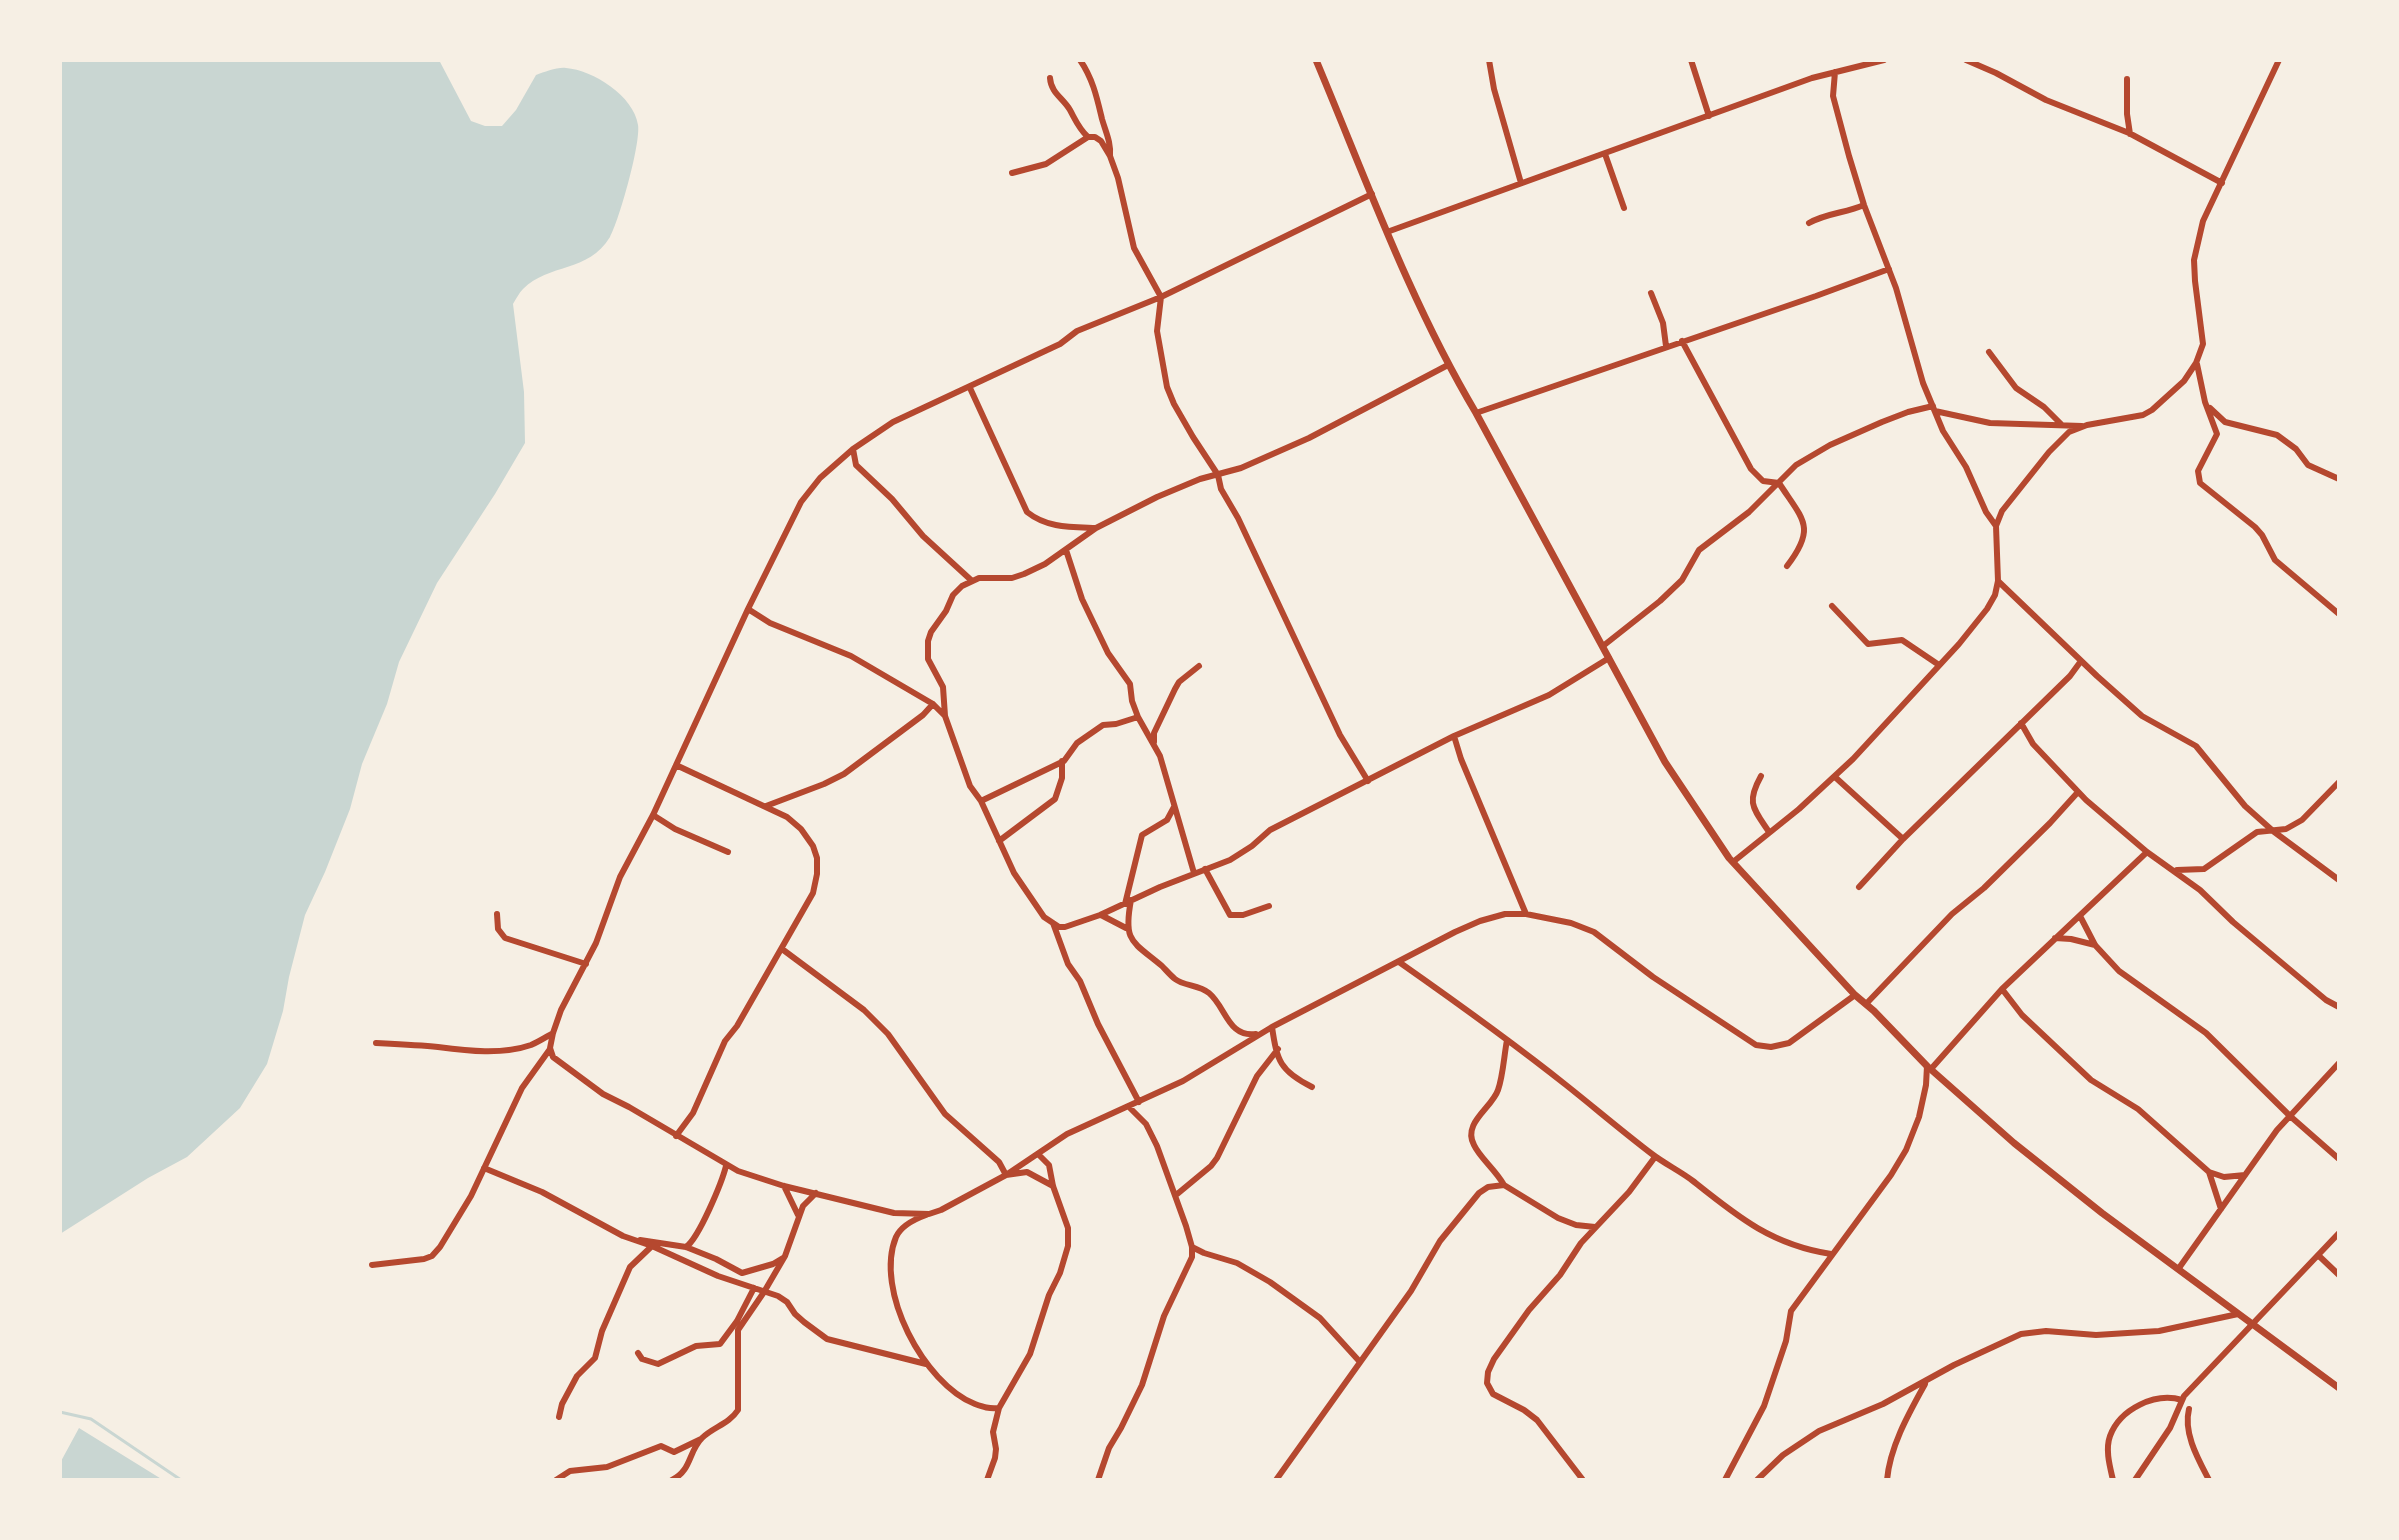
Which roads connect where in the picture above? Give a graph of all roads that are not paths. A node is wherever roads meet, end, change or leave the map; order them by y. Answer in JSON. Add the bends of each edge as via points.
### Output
{"nodes":[{"id":1,"x":1080,"y":60,"type":"edge"},
{"id":2,"x":1316,"y":60,"type":"edge"},
{"id":3,"x":1489,"y":60,"type":"edge"},
{"id":4,"x":1691,"y":60,"type":"edge"},
{"id":5,"x":1884,"y":60,"type":"edge"},
{"id":6,"x":1966,"y":60,"type":"edge"},
{"id":7,"x":2279,"y":60,"type":"edge"},
{"id":8,"x":1835,"y":72,"type":"junction"},
{"id":9,"x":1050,"y":78,"type":"dead end"},
{"id":10,"x":2127,"y":79,"type":"dead end"},
{"id":11,"x":1709,"y":116,"type":"junction"},
{"id":12,"x":2130,"y":134,"type":"junction"},
{"id":13,"x":1088,"y":137,"type":"junction"},
{"id":14,"x":1605,"y":154,"type":"junction"},
{"id":15,"x":1110,"y":156,"type":"junction"},
{"id":16,"x":1012,"y":173,"type":"dead end"},
{"id":17,"x":1521,"y":183,"type":"junction"},
{"id":18,"x":2222,"y":183,"type":"junction"},
{"id":19,"x":1372,"y":194,"type":"junction"},
{"id":20,"x":1864,"y":205,"type":"junction"},
{"id":21,"x":1624,"y":208,"type":"dead end"},
{"id":22,"x":1809,"y":223,"type":"dead end"},
{"id":23,"x":1387,"y":232,"type":"junction"},
{"id":24,"x":1889,"y":269,"type":"junction"},
{"id":25,"x":1651,"y":293,"type":"dead end"},
{"id":26,"x":1161,"y":297,"type":"junction"},
{"id":27,"x":1682,"y":341,"type":"junction"},
{"id":28,"x":1666,"y":346,"type":"junction"},
{"id":29,"x":1989,"y":352,"type":"dead end"},
{"id":30,"x":2196,"y":363,"type":"junction"},
{"id":31,"x":1448,"y":365,"type":"junction"},
{"id":32,"x":970,"y":388,"type":"junction"},
{"id":33,"x":2205,"y":402,"type":"junction"},
{"id":34,"x":1934,"y":408,"type":"junction"},
{"id":35,"x":1476,"y":413,"type":"junction"},
{"id":36,"x":2062,"y":425,"type":"junction"},
{"id":37,"x":2085,"y":426,"type":"junction"},
{"id":38,"x":853,"y":449,"type":"junction"},
{"id":39,"x":1218,"y":475,"type":"junction"},
{"id":40,"x":2339,"y":479,"type":"edge"},
{"id":41,"x":1779,"y":483,"type":"junction"},
{"id":42,"x":1996,"y":526,"type":"junction"},
{"id":43,"x":1096,"y":528,"type":"junction"},
{"id":44,"x":1066,"y":550,"type":"junction"},
{"id":45,"x":1787,"y":566,"type":"dead end"},
{"id":46,"x":971,"y":580,"type":"junction"},
{"id":47,"x":1998,"y":581,"type":"junction"},
{"id":48,"x":1832,"y":606,"type":"dead end"},
{"id":49,"x":748,"y":609,"type":"junction"},
{"id":50,"x":2339,"y":614,"type":"edge"},
{"id":51,"x":1603,"y":646,"type":"junction"},
{"id":52,"x":1609,"y":658,"type":"junction"},
{"id":53,"x":2081,"y":661,"type":"junction"},
{"id":54,"x":1939,"y":665,"type":"junction"},
{"id":55,"x":1199,"y":666,"type":"dead end"},
{"id":56,"x":933,"y":704,"type":"junction"},
{"id":57,"x":945,"y":716,"type":"junction"},
{"id":58,"x":1138,"y":717,"type":"junction"},
{"id":59,"x":2021,"y":723,"type":"junction"},
{"id":60,"x":1454,"y":736,"type":"junction"},
{"id":61,"x":1154,"y":746,"type":"junction"},
{"id":62,"x":1062,"y":761,"type":"junction"},
{"id":63,"x":676,"y":765,"type":"junction"},
{"id":64,"x":1761,"y":776,"type":"dead end"},
{"id":65,"x":1835,"y":777,"type":"junction"},
{"id":66,"x":1368,"y":781,"type":"junction"},
{"id":67,"x":2339,"y":782,"type":"edge"},
{"id":68,"x":2078,"y":792,"type":"junction"},
{"id":69,"x":981,"y":801,"type":"junction"},
{"id":70,"x":766,"y":806,"type":"junction"},
{"id":71,"x":1174,"y":807,"type":"junction"},
{"id":72,"x":653,"y":815,"type":"junction"},
{"id":73,"x":2273,"y":831,"type":"junction"},
{"id":74,"x":1769,"y":832,"type":"junction"},
{"id":75,"x":1903,"y":839,"type":"junction"},
{"id":76,"x":999,"y":841,"type":"junction"},
{"id":77,"x":728,"y":852,"type":"dead end"},
{"id":78,"x":2147,"y":852,"type":"junction"},
{"id":79,"x":1733,"y":862,"type":"junction"},
{"id":80,"x":1205,"y":869,"type":"junction"},
{"id":81,"x":2174,"y":870,"type":"junction"},
{"id":82,"x":1194,"y":873,"type":"junction"},
{"id":83,"x":2339,"y":880,"type":"edge"},
{"id":84,"x":1859,"y":887,"type":"dead end"},
{"id":85,"x":1128,"y":902,"type":"junction"},
{"id":86,"x":1269,"y":906,"type":"dead end"},
{"id":87,"x":497,"y":914,"type":"dead end"},
{"id":88,"x":1526,"y":914,"type":"junction"},
{"id":89,"x":1100,"y":915,"type":"junction"},
{"id":90,"x":2080,"y":916,"type":"junction"},
{"id":91,"x":1053,"y":923,"type":"junction"},
{"id":92,"x":1126,"y":928,"type":"junction"},
{"id":93,"x":2055,"y":938,"type":"junction"},
{"id":94,"x":2095,"y":945,"type":"junction"},
{"id":95,"x":782,"y":949,"type":"junction"},
{"id":96,"x":1399,"y":962,"type":"junction"},
{"id":97,"x":586,"y":964,"type":"junction"},
{"id":98,"x":2002,"y":989,"type":"junction"},
{"id":99,"x":1855,"y":995,"type":"junction"},
{"id":100,"x":1866,"y":1004,"type":"junction"},
{"id":101,"x":2339,"y":1007,"type":"edge"},
{"id":102,"x":1272,"y":1027,"type":"junction"},
{"id":103,"x":553,"y":1033,"type":"junction"},
{"id":104,"x":1261,"y":1034,"type":"junction"},
{"id":105,"x":1507,"y":1040,"type":"junction"},
{"id":106,"x":376,"y":1043,"type":"dead end"},
{"id":107,"x":550,"y":1048,"type":"junction"},
{"id":108,"x":1278,"y":1049,"type":"junction"},
{"id":109,"x":2339,"y":1063,"type":"edge"},
{"id":110,"x":1929,"y":1068,"type":"junction"},
{"id":111,"x":1312,"y":1087,"type":"dead end"},
{"id":112,"x":1139,"y":1102,"type":"junction"},
{"id":113,"x":1129,"y":1107,"type":"junction"},
{"id":114,"x":2290,"y":1116,"type":"junction"},
{"id":115,"x":676,"y":1136,"type":"junction"},
{"id":116,"x":1039,"y":1155,"type":"junction"},
{"id":117,"x":1655,"y":1157,"type":"junction"},
{"id":118,"x":2339,"y":1159,"type":"edge"},
{"id":119,"x":726,"y":1166,"type":"junction"},
{"id":120,"x":484,"y":1168,"type":"junction"},
{"id":121,"x":2209,"y":1172,"type":"junction"},
{"id":122,"x":1006,"y":1175,"type":"junction"},
{"id":123,"x":2245,"y":1175,"type":"junction"},
{"id":124,"x":1504,"y":1185,"type":"junction"},
{"id":125,"x":784,"y":1186,"type":"junction"},
{"id":126,"x":1053,"y":1186,"type":"junction"},
{"id":127,"x":816,"y":1193,"type":"junction"},
{"id":128,"x":1176,"y":1195,"type":"junction"},
{"id":129,"x":2221,"y":1209,"type":"junction"},
{"id":130,"x":929,"y":1214,"type":"junction"},
{"id":131,"x":799,"y":1217,"type":"junction"},
{"id":132,"x":1595,"y":1227,"type":"junction"},
{"id":133,"x":2339,"y":1233,"type":"edge"},
{"id":134,"x":631,"y":1239,"type":"junction"},
{"id":135,"x":652,"y":1246,"type":"junction"},
{"id":136,"x":686,"y":1247,"type":"junction"},
{"id":137,"x":1192,"y":1247,"type":"junction"},
{"id":138,"x":1831,"y":1254,"type":"junction"},
{"id":139,"x":2318,"y":1255,"type":"junction"},
{"id":140,"x":785,"y":1256,"type":"junction"},
{"id":141,"x":372,"y":1265,"type":"dead end"},
{"id":142,"x":2179,"y":1268,"type":"junction"},
{"id":143,"x":2339,"y":1275,"type":"edge"},
{"id":144,"x":754,"y":1288,"type":"junction"},
{"id":145,"x":764,"y":1292,"type":"junction"},
{"id":146,"x":2238,"y":1314,"type":"junction"},
{"id":147,"x":737,"y":1321,"type":"junction"},
{"id":148,"x":2251,"y":1324,"type":"junction"},
{"id":149,"x":738,"y":1330,"type":"junction"},
{"id":150,"x":638,"y":1353,"type":"dead end"},
{"id":151,"x":1360,"y":1362,"type":"junction"},
{"id":152,"x":926,"y":1364,"type":"junction"},
{"id":153,"x":1925,"y":1383,"type":"junction"},
{"id":154,"x":2339,"y":1388,"type":"edge"},
{"id":155,"x":2182,"y":1400,"type":"junction"},
{"id":156,"x":999,"y":1408,"type":"junction"},
{"id":157,"x":2189,"y":1409,"type":"dead end"},
{"id":158,"x":559,"y":1417,"type":"dead end"},
{"id":159,"x":702,"y":1439,"type":"junction"},
{"id":160,"x":556,"y":1480,"type":"edge"},
{"id":161,"x":672,"y":1480,"type":"edge"},
{"id":162,"x":987,"y":1480,"type":"edge"},
{"id":163,"x":1098,"y":1480,"type":"edge"},
{"id":164,"x":1276,"y":1480,"type":"edge"},
{"id":165,"x":1583,"y":1480,"type":"edge"},
{"id":166,"x":1725,"y":1480,"type":"edge"},
{"id":167,"x":1757,"y":1480,"type":"edge"},
{"id":168,"x":1887,"y":1480,"type":"edge"},
{"id":169,"x":2113,"y":1480,"type":"edge"},
{"id":170,"x":2135,"y":1480,"type":"edge"},
{"id":171,"x":2209,"y":1480,"type":"edge"}],
"edges":[{"from":1,"to":15,"type":"street","via":[[1097,96]]},
{"from":2,"to":19,"type":"street"},
{"from":3,"to":17,"type":"street"},
{"from":4,"to":11,"type":"street"},
{"from":5,"to":8,"type":"street"},
{"from":6,"to":12,"type":"street"},
{"from":7,"to":18,"type":"street"},
{"from":8,"to":11,"type":"street"},
{"from":8,"to":20,"type":"street","via":[[1833,96]]},
{"from":9,"to":13,"type":"street"},
{"from":10,"to":12,"type":"street"},
{"from":11,"to":14,"type":"street"},
{"from":12,"to":18,"type":"street"},
{"from":13,"to":15,"type":"street","via":[[1098,139]]},
{"from":13,"to":16,"type":"street","via":[[1038,167]]},
{"from":14,"to":17,"type":"street"},
{"from":14,"to":21,"type":"street"},
{"from":15,"to":26,"type":"street","via":[[1134,248]]},
{"from":17,"to":23,"type":"street"},
{"from":18,"to":30,"type":"street","via":[[2197,241],[2195,281],[2203,337]]},
{"from":19,"to":23,"type":"street"},
{"from":19,"to":26,"type":"street"},
{"from":20,"to":22,"type":"street"},
{"from":20,"to":24,"type":"street"},
{"from":23,"to":31,"type":"street"},
{"from":24,"to":27,"type":"street"},
{"from":24,"to":34,"type":"street"},
{"from":25,"to":28,"type":"street"},
{"from":26,"to":32,"type":"street","via":[[1077,331]]},
{"from":26,"to":39,"type":"street","via":[[1157,331],[1167,387]]},
{"from":27,"to":28,"type":"street"},
{"from":27,"to":41,"type":"street","via":[[1751,469],[1763,481]]},
{"from":28,"to":35,"type":"street"},
{"from":29,"to":36,"type":"street","via":[[2019,392]]},
{"from":30,"to":33,"type":"street"},
{"from":30,"to":37,"type":"street","via":[[2152,410]]},
{"from":31,"to":35,"type":"street"},
{"from":31,"to":39,"type":"street","via":[[1321,432]]},
{"from":32,"to":38,"type":"street","via":[[893,422]]},
{"from":32,"to":43,"type":"street","via":[[1027,512],[1047,524]]},
{"from":33,"to":40,"type":"street","via":[[2225,422],[2277,435],[2308,465]]},
{"from":33,"to":50,"type":"street","via":[[2217,434],[2198,471],[2200,483],[2255,527],[2275,560]]},
{"from":34,"to":36,"type":"street","via":[[1990,423]]},
{"from":34,"to":41,"type":"street","via":[[1898,415],[1830,445],[1796,465]]},
{"from":34,"to":42,"type":"street"},
{"from":35,"to":51,"type":"street"},
{"from":36,"to":37,"type":"street"},
{"from":37,"to":42,"type":"street","via":[[2069,432],[2049,452]]},
{"from":38,"to":46,"type":"street","via":[[856,465]]},
{"from":38,"to":49,"type":"street","via":[[801,502]]},
{"from":39,"to":43,"type":"street","via":[[1173,489]]},
{"from":39,"to":66,"type":"street","via":[[1340,735]]},
{"from":41,"to":45,"type":"street","via":[[1800,514],[1805,532]]},
{"from":41,"to":51,"type":"street","via":[[1699,550],[1682,580],[1660,601]]},
{"from":42,"to":47,"type":"street"},
{"from":43,"to":44,"type":"street"},
{"from":44,"to":46,"type":"street","via":[[1012,578]]},
{"from":44,"to":58,"type":"street","via":[[1100,639],[1130,684]]},
{"from":46,"to":57,"type":"street","via":[[953,595],[928,641],[928,659],[943,687]]},
{"from":47,"to":53,"type":"street"},
{"from":47,"to":54,"type":"street","via":[[1987,609]]},
{"from":48,"to":54,"type":"street","via":[[1868,644],[1902,640]]},
{"from":49,"to":56,"type":"street","via":[[851,656]]},
{"from":49,"to":63,"type":"street"},
{"from":51,"to":52,"type":"street"},
{"from":52,"to":60,"type":"street","via":[[1549,695]]},
{"from":52,"to":79,"type":"street","via":[[1665,762]]},
{"from":53,"to":59,"type":"street"},
{"from":53,"to":73,"type":"street","via":[[2142,716],[2196,746]]},
{"from":54,"to":65,"type":"street"},
{"from":55,"to":61,"type":"street","via":[[1175,689],[1154,733]]},
{"from":56,"to":57,"type":"street"},
{"from":56,"to":70,"type":"street","via":[[844,774]]},
{"from":57,"to":69,"type":"street","via":[[970,786]]},
{"from":58,"to":61,"type":"street"},
{"from":58,"to":62,"type":"street","via":[[1103,725]]},
{"from":59,"to":68,"type":"street","via":[[2033,744]]},
{"from":59,"to":75,"type":"street"},
{"from":60,"to":66,"type":"street"},
{"from":60,"to":88,"type":"street"},
{"from":61,"to":71,"type":"street"},
{"from":62,"to":69,"type":"street"},
{"from":62,"to":76,"type":"street","via":[[1055,799]]},
{"from":63,"to":70,"type":"street"},
{"from":63,"to":72,"type":"street"},
{"from":64,"to":74,"type":"street","via":[[1752,802]]},
{"from":65,"to":74,"type":"street"},
{"from":65,"to":75,"type":"street"},
{"from":66,"to":80,"type":"street"},
{"from":67,"to":73,"type":"street","via":[[2302,820]]},
{"from":68,"to":78,"type":"street"},
{"from":68,"to":100,"type":"street"},
{"from":69,"to":76,"type":"street"},
{"from":70,"to":95,"type":"street","via":[[801,829],[817,858],[813,893]]},
{"from":71,"to":82,"type":"street"},
{"from":71,"to":85,"type":"street","via":[[1167,820],[1142,835]]},
{"from":72,"to":77,"type":"street"},
{"from":72,"to":97,"type":"street","via":[[620,877]]},
{"from":73,"to":81,"type":"street","via":[[2252,835],[2204,869]]},
{"from":73,"to":83,"type":"street"},
{"from":74,"to":79,"type":"street"},
{"from":75,"to":84,"type":"street"},
{"from":76,"to":91,"type":"street","via":[[1039,911]]},
{"from":78,"to":81,"type":"street"},
{"from":78,"to":90,"type":"street"},
{"from":79,"to":99,"type":"street"},
{"from":80,"to":82,"type":"street"},
{"from":80,"to":86,"type":"street","via":[[1230,915]]},
{"from":81,"to":101,"type":"street"},
{"from":82,"to":85,"type":"street"},
{"from":85,"to":89,"type":"street"},
{"from":85,"to":92,"type":"street"},
{"from":87,"to":97,"type":"street","via":[[505,938]]},
{"from":88,"to":96,"type":"street","via":[[1480,921]]},
{"from":88,"to":99,"type":"street","via":[[1594,932],[1756,1045],[1789,1043]]},
{"from":89,"to":91,"type":"street","via":[[1065,927]]},
{"from":89,"to":92,"type":"street"},
{"from":90,"to":93,"type":"street"},
{"from":90,"to":94,"type":"street"},
{"from":91,"to":112,"type":"street","via":[[1068,964]]},
{"from":92,"to":104,"type":"street","via":[[1144,953],[1176,980],[1207,991],[1236,1030]]},
{"from":93,"to":94,"type":"street"},
{"from":93,"to":98,"type":"street"},
{"from":94,"to":114,"type":"street","via":[[2119,971],[2206,1033]]},
{"from":95,"to":115,"type":"street","via":[[725,1041],[693,1113]]},
{"from":95,"to":122,"type":"street","via":[[888,1034],[945,1114],[986,1149]]},
{"from":96,"to":102,"type":"street"},
{"from":96,"to":105,"type":"street"},
{"from":97,"to":103,"type":"street"},
{"from":98,"to":110,"type":"street"},
{"from":98,"to":121,"type":"street","via":[[2091,1080],[2138,1109]]},
{"from":99,"to":100,"type":"street"},
{"from":100,"to":110,"type":"street"},
{"from":102,"to":104,"type":"street"},
{"from":102,"to":108,"type":"street"},
{"from":103,"to":106,"type":"street","via":[[533,1044],[491,1051]]},
{"from":103,"to":107,"type":"street"},
{"from":104,"to":112,"type":"street"},
{"from":105,"to":117,"type":"street"},
{"from":105,"to":124,"type":"street","via":[[1499,1089],[1472,1134],[1474,1145]]},
{"from":107,"to":115,"type":"street","via":[[565,1068]]},
{"from":107,"to":120,"type":"street","via":[[522,1088]]},
{"from":108,"to":111,"type":"street","via":[[1289,1074]]},
{"from":108,"to":128,"type":"street","via":[[1257,1076],[1217,1158]]},
{"from":109,"to":114,"type":"street"},
{"from":110,"to":138,"type":"street","via":[[1906,1150]]},
{"from":110,"to":142,"type":"street","via":[[2025,1152]]},
{"from":112,"to":113,"type":"street"},
{"from":113,"to":116,"type":"street","via":[[1067,1134]]},
{"from":113,"to":128,"type":"street","via":[[1146,1124]]},
{"from":114,"to":118,"type":"street"},
{"from":114,"to":123,"type":"street"},
{"from":115,"to":119,"type":"street"},
{"from":116,"to":122,"type":"street"},
{"from":116,"to":126,"type":"street","via":[[1049,1165]]},
{"from":117,"to":132,"type":"street"},
{"from":117,"to":138,"type":"street","via":[[1767,1234]]},
{"from":119,"to":125,"type":"street"},
{"from":119,"to":136,"type":"street"},
{"from":120,"to":134,"type":"street"},
{"from":120,"to":141,"type":"street","via":[[432,1256]]},
{"from":121,"to":123,"type":"street"},
{"from":121,"to":129,"type":"street"},
{"from":122,"to":126,"type":"street","via":[[1027,1172]]},
{"from":122,"to":130,"type":"street"},
{"from":123,"to":129,"type":"street"},
{"from":124,"to":132,"type":"street","via":[[1558,1218]]},
{"from":124,"to":151,"type":"street","via":[[1479,1193]]},
{"from":125,"to":127,"type":"street"},
{"from":125,"to":131,"type":"street"},
{"from":126,"to":156,"type":"street","via":[[1068,1228],[1067,1254],[1030,1354]]},
{"from":127,"to":130,"type":"street","via":[[894,1213]]},
{"from":127,"to":131,"type":"street"},
{"from":128,"to":137,"type":"street"},
{"from":129,"to":142,"type":"street"},
{"from":130,"to":152,"type":"street","via":[[899,1232],[892,1268],[901,1317]]},
{"from":131,"to":140,"type":"street"},
{"from":132,"to":165,"type":"street","via":[[1514,1330],[1494,1359],[1487,1383],[1493,1394],[1541,1425]]},
{"from":133,"to":139,"type":"street"},
{"from":134,"to":135,"type":"street"},
{"from":134,"to":136,"type":"street"},
{"from":135,"to":144,"type":"street"},
{"from":135,"to":158,"type":"street","via":[[630,1267],[595,1358],[577,1376]]},
{"from":136,"to":140,"type":"street","via":[[742,1273]]},
{"from":137,"to":151,"type":"street","via":[[1270,1282],[1320,1318]]},
{"from":137,"to":163,"type":"street","via":[[1191,1263],[1164,1316],[1142,1385]]},
{"from":138,"to":166,"type":"street","via":[[1791,1311],[1764,1406]]},
{"from":139,"to":143,"type":"street"},
{"from":139,"to":148,"type":"street"},
{"from":140,"to":145,"type":"street"},
{"from":142,"to":146,"type":"street"},
{"from":144,"to":145,"type":"street"},
{"from":144,"to":147,"type":"street"},
{"from":145,"to":149,"type":"street"},
{"from":145,"to":152,"type":"street","via":[[785,1299],[827,1339]]},
{"from":146,"to":148,"type":"street"},
{"from":146,"to":153,"type":"street","via":[[2159,1331],[2021,1334]]},
{"from":147,"to":149,"type":"street"},
{"from":147,"to":150,"type":"street","via":[[720,1344],[696,1346],[658,1364]]},
{"from":148,"to":154,"type":"street"},
{"from":148,"to":155,"type":"street"},
{"from":149,"to":159,"type":"street","via":[[739,1407]]},
{"from":151,"to":164,"type":"street"},
{"from":152,"to":156,"type":"street","via":[[965,1400]]},
{"from":153,"to":167,"type":"street","via":[[1819,1431]]},
{"from":153,"to":168,"type":"street"},
{"from":155,"to":169,"type":"street","via":[[2152,1399],[2117,1424],[2108,1448]]},
{"from":155,"to":170,"type":"street"},
{"from":156,"to":162,"type":"street","via":[[993,1432],[995,1458]]},
{"from":157,"to":171,"type":"street","via":[[2192,1443]]},
{"from":159,"to":160,"type":"street","via":[[674,1452],[661,1446],[607,1467],[570,1471]]},
{"from":159,"to":161,"type":"street","via":[[684,1473]]}]}
